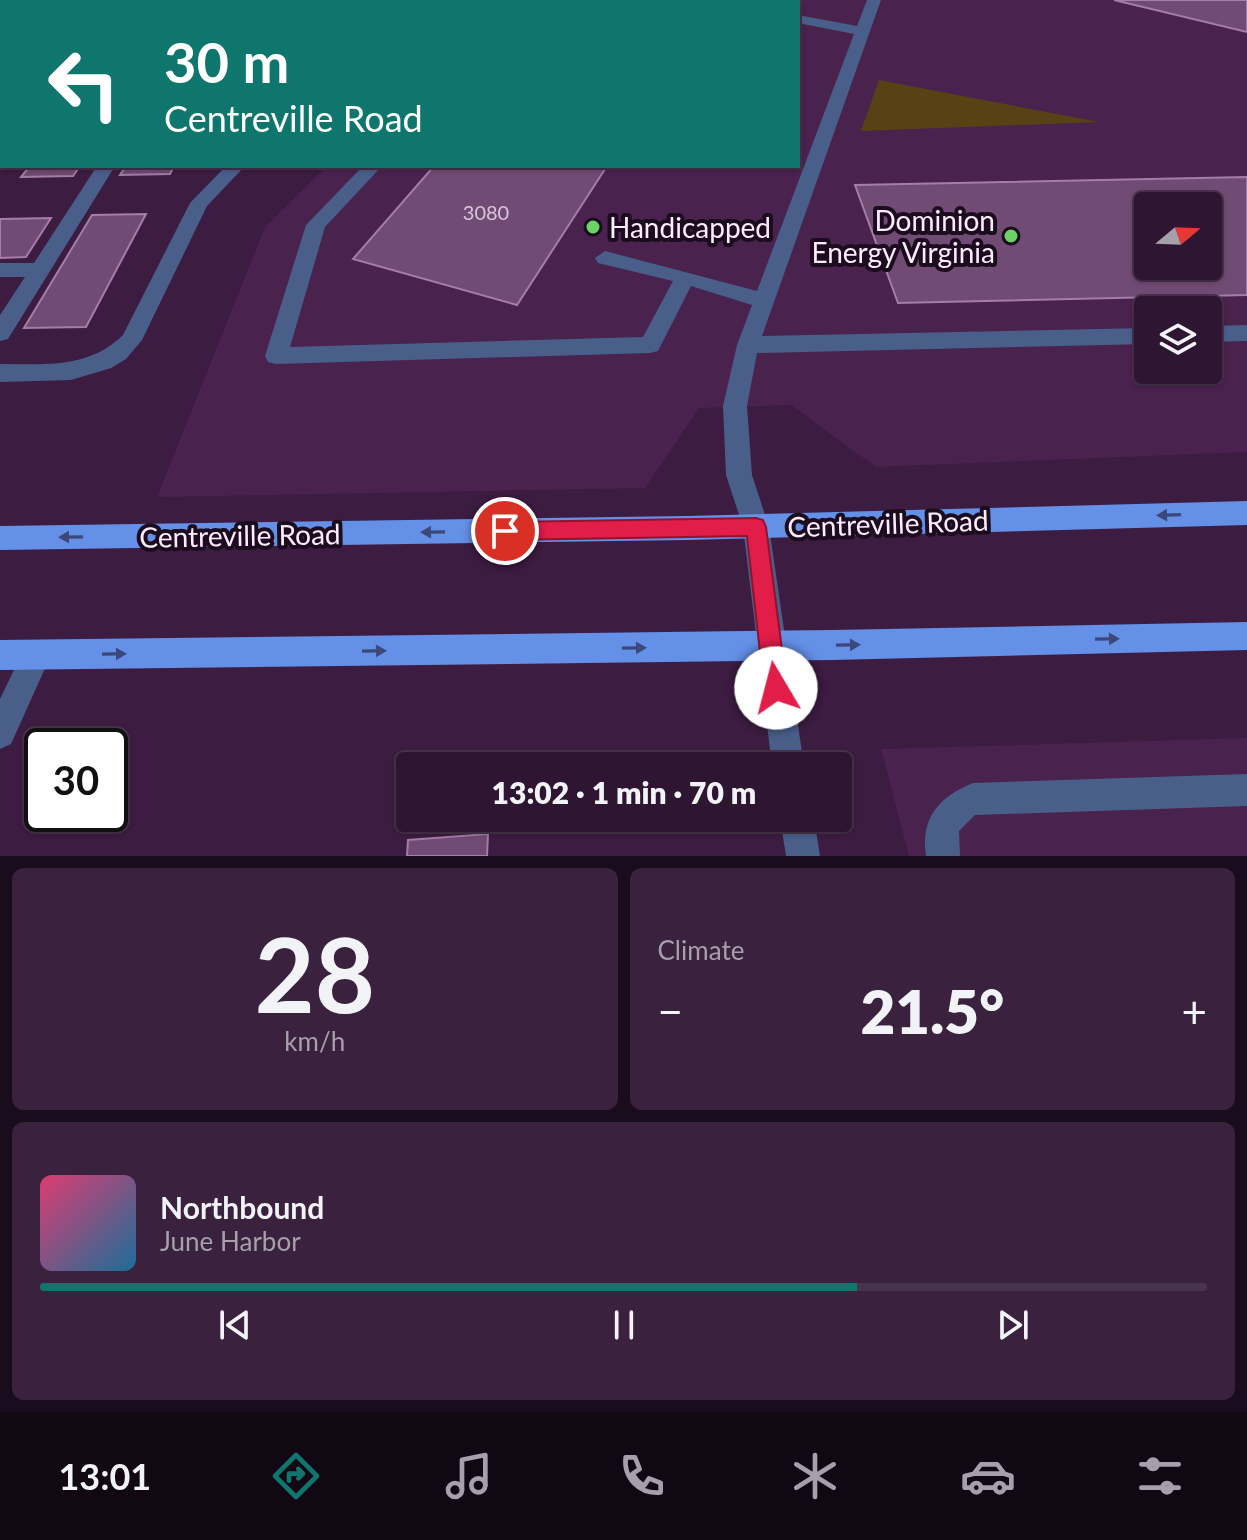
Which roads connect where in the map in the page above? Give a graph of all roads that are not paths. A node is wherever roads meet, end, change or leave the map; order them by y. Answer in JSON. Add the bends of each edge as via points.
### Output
{"nodes":[{"id":1,"x":874,"y":0,"type":"edge"},
{"id":2,"x":800,"y":19,"type":"edge"},
{"id":3,"x":863,"y":31,"type":"junction"},
{"id":4,"x":105,"y":168,"type":"edge"},
{"id":5,"x":234,"y":168,"type":"edge"},
{"id":6,"x":371,"y":168,"type":"edge"},
{"id":7,"x":605,"y":258,"type":"dead end"},
{"id":8,"x":0,"y":270,"type":"edge"},
{"id":9,"x":40,"y":270,"type":"junction"},
{"id":10,"x":685,"y":277,"type":"junction"},
{"id":11,"x":764,"y":301,"type":"junction"},
{"id":12,"x":0,"y":333,"type":"edge"},
{"id":13,"x":1247,"y":333,"type":"edge"},
{"id":14,"x":1222,"y":334,"type":"edge"},
{"id":15,"x":1134,"y":336,"type":"edge"},
{"id":16,"x":748,"y":345,"type":"junction"},
{"id":17,"x":0,"y":373,"type":"edge"},
{"id":18,"x":1247,"y":513,"type":"edge"},
{"id":19,"x":756,"y":527,"type":"junction"},
{"id":20,"x":0,"y":538,"type":"edge"},
{"id":21,"x":1247,"y":636,"type":"edge"},
{"id":22,"x":770,"y":646,"type":"junction"},
{"id":23,"x":0,"y":655,"type":"edge"},
{"id":24,"x":36,"y":655,"type":"junction"},
{"id":25,"x":0,"y":733,"type":"edge"},
{"id":26,"x":786,"y":752,"type":"edge"},
{"id":27,"x":1247,"y":790,"type":"edge"},
{"id":28,"x":799,"y":832,"type":"edge"},
{"id":29,"x":803,"y":856,"type":"edge"},
{"id":30,"x":943,"y":856,"type":"edge"}],
"edges":[{"from":1,"to":3,"type":"street"},
{"from":2,"to":3,"type":"street"},
{"from":3,"to":11,"type":"street"},
{"from":4,"to":9,"type":"street"},
{"from":5,"to":17,"type":"street","via":[[199,203],[131,340],[118,355],[84,370]]},
{"from":6,"to":10,"type":"street","via":[[316,225],[276,356],[650,345]]},
{"from":7,"to":10,"type":"street"},
{"from":8,"to":9,"type":"street"},
{"from":9,"to":12,"type":"street"},
{"from":10,"to":11,"type":"street"},
{"from":11,"to":16,"type":"street"},
{"from":13,"to":14,"type":"street"},
{"from":15,"to":16,"type":"street"},
{"from":16,"to":19,"type":"street","via":[[735,406],[739,475]]},
{"from":18,"to":19,"type":"main road","name":"Centreville Road","one_way":true},
{"from":19,"to":20,"type":"main road","name":"Centreville Road","one_way":true},
{"from":19,"to":22,"type":"street"},
{"from":22,"to":21,"type":"main road","one_way":true},
{"from":24,"to":22,"type":"main road","one_way":true},
{"from":22,"to":26,"type":"street"},
{"from":23,"to":24,"type":"main road"},
{"from":24,"to":25,"type":"street"},
{"from":27,"to":30,"type":"street","via":[[973,799],[955,806],[944,823]]},
{"from":28,"to":29,"type":"street"}]}
